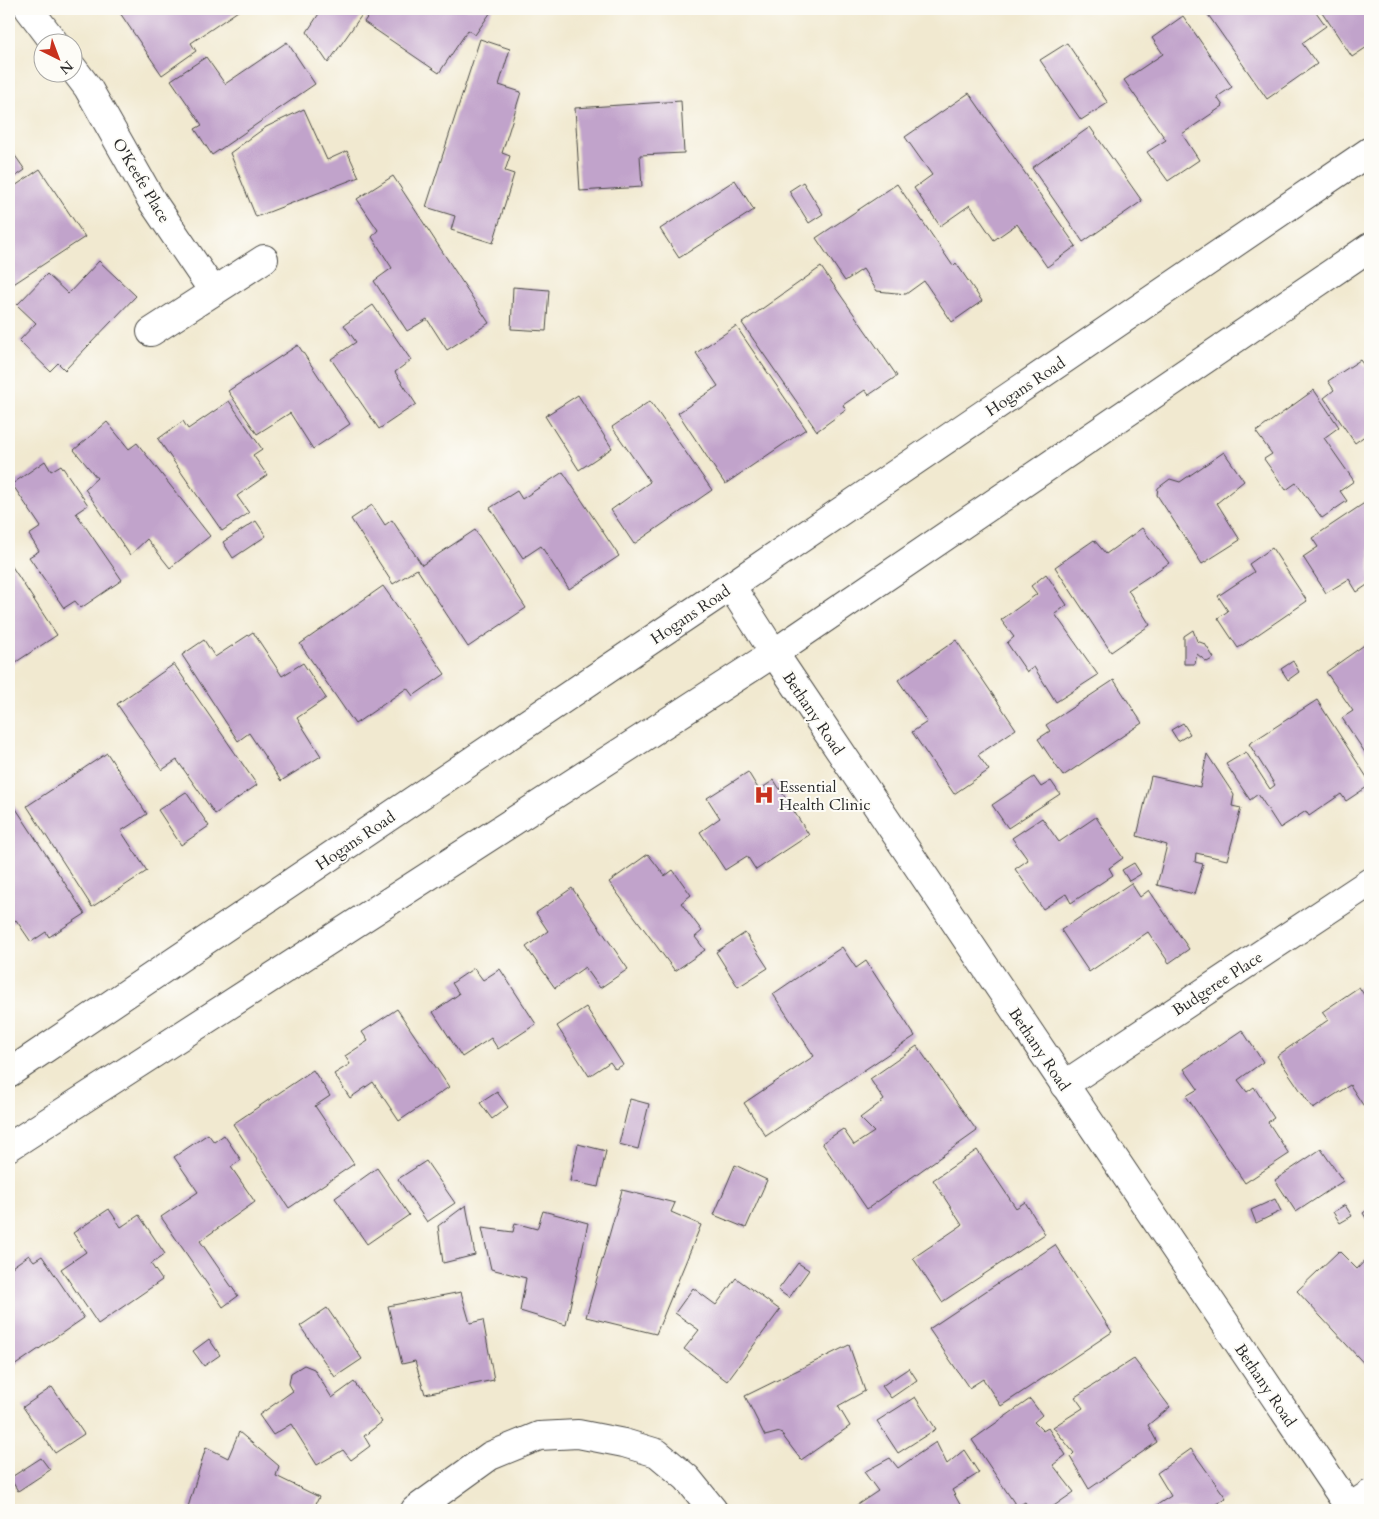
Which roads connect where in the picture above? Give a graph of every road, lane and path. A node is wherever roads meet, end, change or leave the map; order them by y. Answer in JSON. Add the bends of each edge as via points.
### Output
{"nodes":[{"id":1,"x":29,"y":9,"type":"edge"},
{"id":2,"x":46,"y":32,"type":"edge"},
{"id":3,"x":82,"y":80,"type":"edge"},
{"id":4,"x":1370,"y":151,"type":"edge"},
{"id":5,"x":1370,"y":247,"type":"edge"},
{"id":6,"x":264,"y":259,"type":"dead end"},
{"id":7,"x":213,"y":291,"type":"junction"},
{"id":8,"x":151,"y":332,"type":"dead end"},
{"id":9,"x":732,"y":586,"type":"junction"},
{"id":10,"x":774,"y":653,"type":"junction"},
{"id":11,"x":1370,"y":882,"type":"edge"},
{"id":12,"x":9,"y":1073,"type":"edge"},
{"id":13,"x":1064,"y":1084,"type":"junction"},
{"id":14,"x":9,"y":1147,"type":"edge"},
{"id":15,"x":1357,"y":1504,"type":"edge"},
{"id":16,"x":415,"y":1510,"type":"edge"},
{"id":17,"x":713,"y":1510,"type":"edge"}],
"edges":[{"from":1,"to":2,"type":"street"},
{"from":3,"to":7,"type":"street","name":"O'Keefe Place","via":[[152,201]]},
{"from":4,"to":9,"type":"street","name":"Hogans Road"},
{"from":5,"to":10,"type":"street"},
{"from":6,"to":7,"type":"street"},
{"from":7,"to":8,"type":"street"},
{"from":9,"to":10,"type":"street","name":"Bethany Road"},
{"from":9,"to":12,"type":"street","name":"Hogans Road"},
{"from":10,"to":13,"type":"street","name":"Bethany Road"},
{"from":10,"to":14,"type":"street"},
{"from":11,"to":13,"type":"street","name":"Budgeree Place"},
{"from":13,"to":15,"type":"street","name":"Bethany Road"},
{"from":16,"to":17,"type":"street","via":[[490,1456],[539,1436],[578,1434],[656,1453],[687,1478]]}]}
